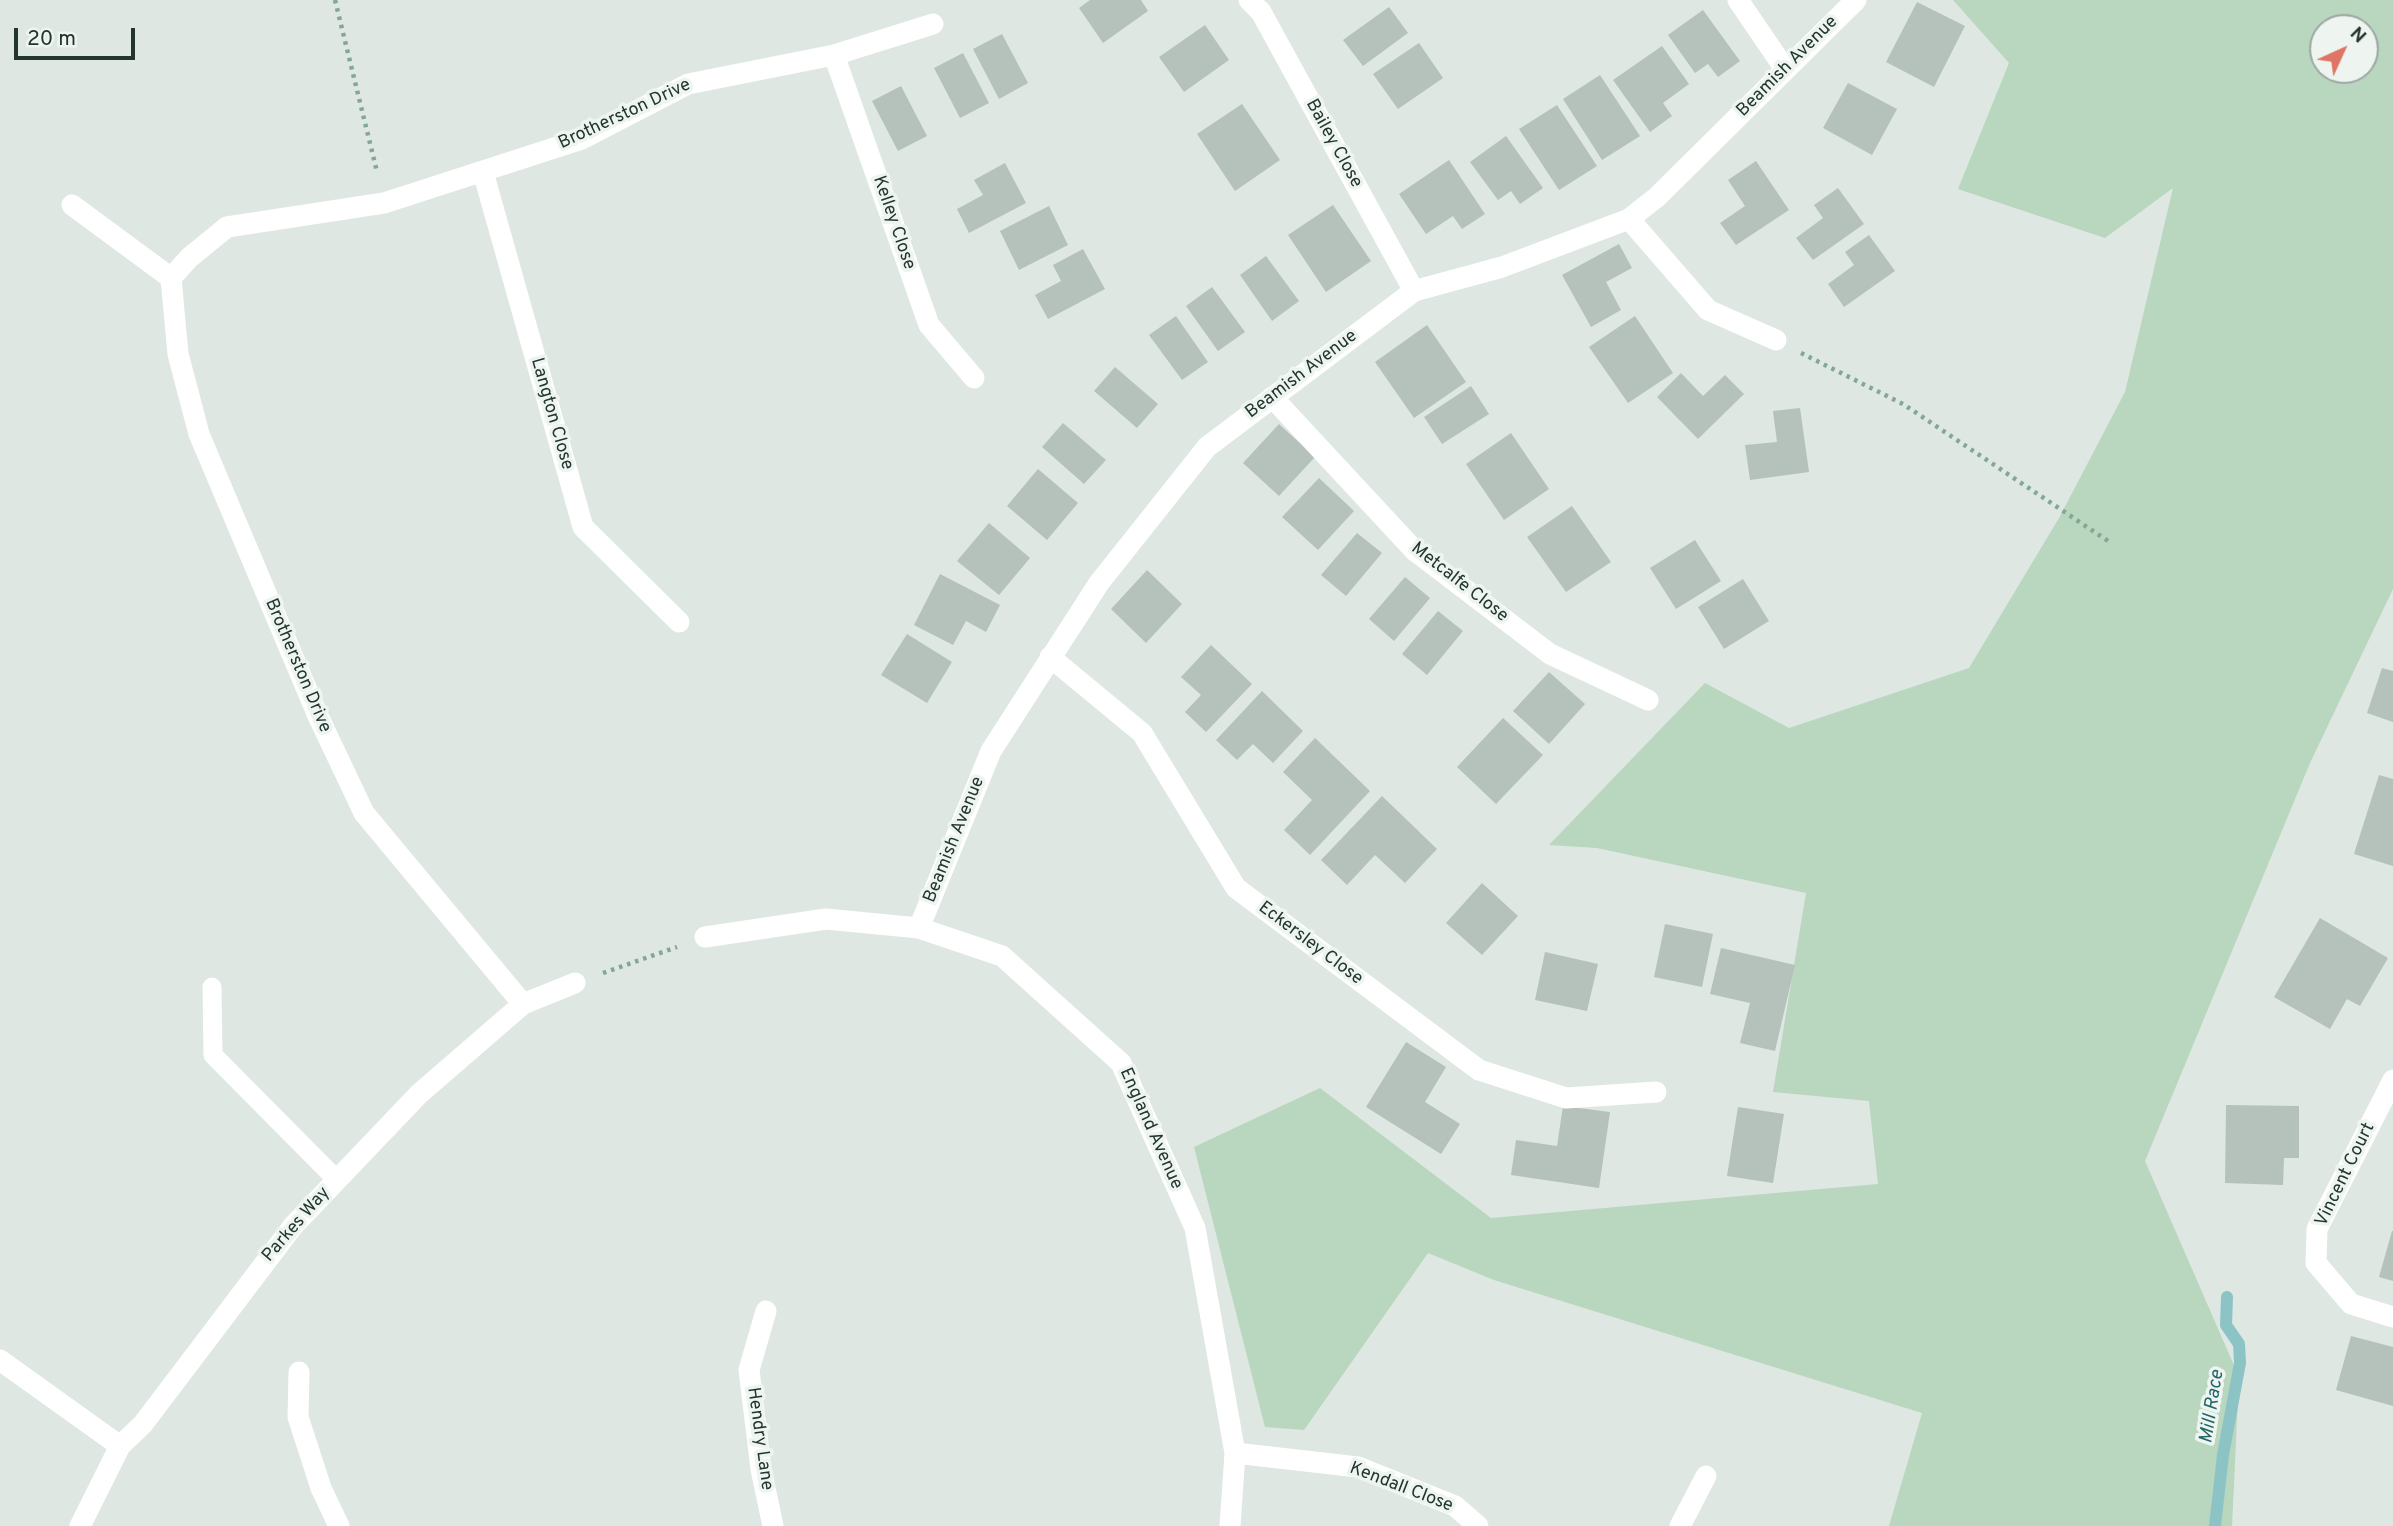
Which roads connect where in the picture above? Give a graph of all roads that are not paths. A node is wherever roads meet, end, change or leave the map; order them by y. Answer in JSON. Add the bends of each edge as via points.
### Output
{"nodes":[{"id":1,"x":1250,"y":0,"type":"edge"},
{"id":2,"x":1738,"y":0,"type":"edge"},
{"id":3,"x":1856,"y":0,"type":"edge"},
{"id":4,"x":933,"y":24,"type":"dead end"},
{"id":5,"x":834,"y":55,"type":"junction"},
{"id":6,"x":1785,"y":69,"type":"junction"},
{"id":7,"x":483,"y":172,"type":"junction"},
{"id":8,"x":72,"y":205,"type":"dead end"},
{"id":9,"x":1629,"y":219,"type":"junction"},
{"id":10,"x":171,"y":278,"type":"junction"},
{"id":11,"x":1414,"y":291,"type":"junction"},
{"id":12,"x":1776,"y":340,"type":"road end"},
{"id":13,"x":974,"y":378,"type":"dead end"},
{"id":14,"x":1272,"y":397,"type":"junction"},
{"id":15,"x":679,"y":622,"type":"dead end"},
{"id":16,"x":1050,"y":657,"type":"junction"},
{"id":17,"x":1647,"y":700,"type":"dead end"},
{"id":18,"x":919,"y":928,"type":"junction"},
{"id":19,"x":705,"y":937,"type":"road end"},
{"id":20,"x":575,"y":983,"type":"road end"},
{"id":21,"x":212,"y":987,"type":"dead end"},
{"id":22,"x":523,"y":1004,"type":"junction"},
{"id":23,"x":2393,"y":1080,"type":"edge"},
{"id":24,"x":1656,"y":1092,"type":"dead end"},
{"id":25,"x":337,"y":1180,"type":"junction"},
{"id":26,"x":766,"y":1311,"type":"dead end"},
{"id":27,"x":2393,"y":1317,"type":"edge"},
{"id":28,"x":0,"y":1360,"type":"edge"},
{"id":29,"x":299,"y":1371,"type":"dead end"},
{"id":30,"x":120,"y":1446,"type":"junction"},
{"id":31,"x":1235,"y":1453,"type":"junction"},
{"id":32,"x":1706,"y":1476,"type":"dead end"},
{"id":33,"x":80,"y":1526,"type":"edge"},
{"id":34,"x":339,"y":1526,"type":"edge"},
{"id":35,"x":773,"y":1526,"type":"edge"},
{"id":36,"x":1230,"y":1526,"type":"edge"},
{"id":37,"x":1478,"y":1526,"type":"edge"},
{"id":38,"x":1680,"y":1526,"type":"edge"}],
"edges":[{"from":1,"to":11,"type":"street","name":"Bailey Close","via":[[1261,12]]},
{"from":2,"to":6,"type":"street"},
{"from":3,"to":6,"type":"street","name":"Beamish Avenue"},
{"from":4,"to":5,"type":"street","name":"Brotherston Drive"},
{"from":5,"to":7,"type":"street","name":"Brotherston Drive","via":[[688,84],[582,139]]},
{"from":5,"to":13,"type":"street","name":"Kelley Close","via":[[929,325]]},
{"from":6,"to":9,"type":"street","name":"Beamish Avenue","via":[[1657,197]]},
{"from":7,"to":10,"type":"street","name":"Brotherston Drive","via":[[384,203],[227,227]]},
{"from":7,"to":15,"type":"street","name":"Langton Close","via":[[583,527]]},
{"from":8,"to":10,"type":"street"},
{"from":9,"to":11,"type":"street","name":"Beamish Avenue","via":[[1502,267]]},
{"from":9,"to":12,"type":"street","via":[[1708,310]]},
{"from":10,"to":22,"type":"street","name":"Brotherston Drive","via":[[178,354],[199,434],[364,813]]},
{"from":11,"to":14,"type":"street","name":"Beamish Avenue"},
{"from":14,"to":16,"type":"street","name":"Beamish Avenue","via":[[1207,447],[1099,583]]},
{"from":14,"to":17,"type":"street","name":"Metcalfe Close","via":[[1416,551],[1550,654]]},
{"from":16,"to":18,"type":"street","name":"Beamish Avenue","via":[[991,751]]},
{"from":16,"to":24,"type":"street","name":"Eckersley Close","via":[[1142,733],[1236,888],[1479,1070],[1566,1098]]},
{"from":18,"to":19,"type":"street","name":"England Avenue","via":[[827,919]]},
{"from":18,"to":31,"type":"street","name":"England Avenue","via":[[1002,956],[1121,1063],[1195,1227]]},
{"from":20,"to":22,"type":"street","name":"Parkes Way"},
{"from":21,"to":25,"type":"lane","via":[[213,1055]]},
{"from":22,"to":25,"type":"street","name":"Parkes Way","via":[[419,1094]]},
{"from":23,"to":27,"type":"street","name":"Vincent Court","via":[[2317,1229],[2316,1263],[2351,1304]]},
{"from":25,"to":30,"type":"street","name":"Parkes Way","via":[[293,1226],[143,1424]]},
{"from":26,"to":35,"type":"street","name":"Hendry Lane","via":[[749,1370]]},
{"from":28,"to":30,"type":"street"},
{"from":29,"to":34,"type":"street","via":[[298,1417],[321,1489]]},
{"from":30,"to":33,"type":"street","name":"Parkes Way"},
{"from":31,"to":36,"type":"street","name":"England Avenue"},
{"from":31,"to":37,"type":"street","name":"Kendall Close","via":[[1358,1467],[1455,1506]]},
{"from":32,"to":38,"type":"street"}]}
